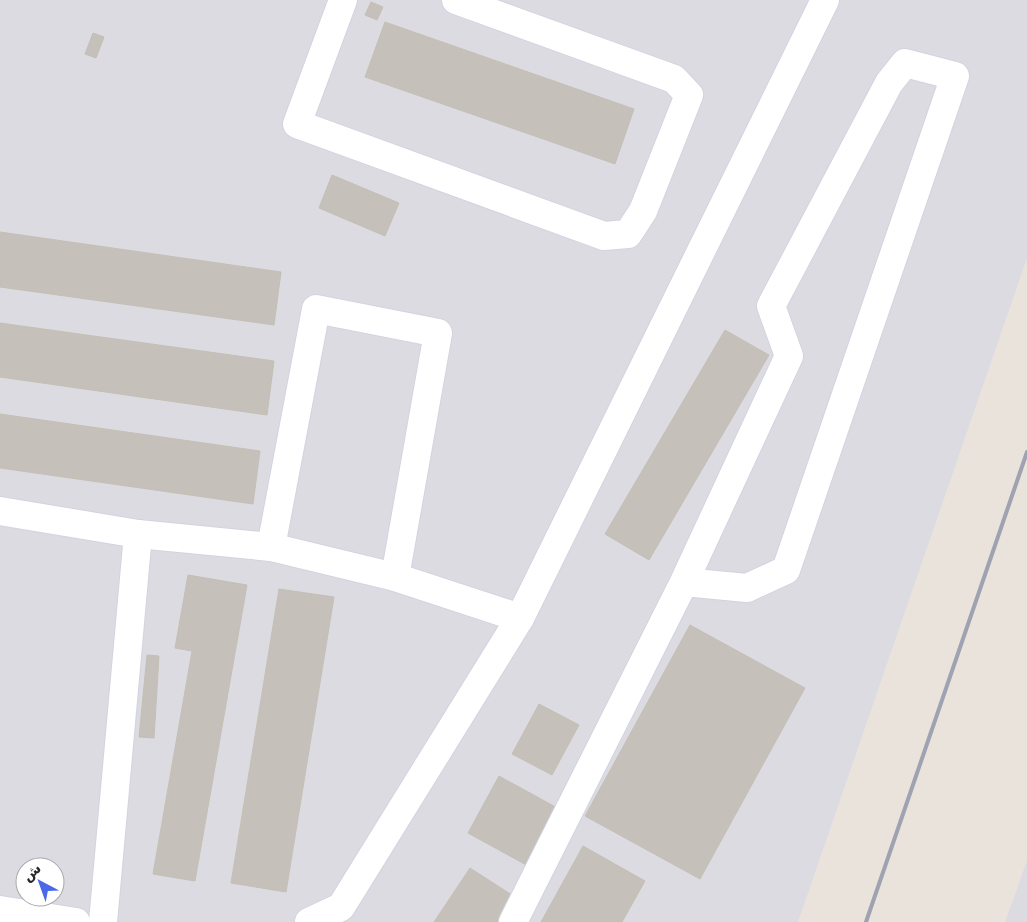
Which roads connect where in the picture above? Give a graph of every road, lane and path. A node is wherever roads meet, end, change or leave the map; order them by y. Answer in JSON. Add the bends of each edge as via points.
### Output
{"nodes":[{"id":1,"x":343,"y":0,"type":"edge"},
{"id":2,"x":456,"y":0,"type":"edge"},
{"id":3,"x":825,"y":0,"type":"edge"},
{"id":4,"x":0,"y":511,"type":"edge"},
{"id":5,"x":138,"y":534,"type":"junction"},
{"id":6,"x":271,"y":547,"type":"junction"},
{"id":7,"x":395,"y":577,"type":"junction"},
{"id":8,"x":684,"y":582,"type":"junction"},
{"id":9,"x":520,"y":618,"type":"junction"},
{"id":10,"x":0,"y":910,"type":"edge"},
{"id":11,"x":76,"y":922,"type":"edge"},
{"id":12,"x":103,"y":922,"type":"edge"},
{"id":13,"x":309,"y":922,"type":"edge"},
{"id":14,"x":513,"y":922,"type":"edge"}],
"edges":[{"from":1,"to":2,"type":"lane","via":[[298,124],[604,236],[628,234],[642,211],[689,95],[674,79]]},
{"from":3,"to":9,"type":"lane"},
{"from":4,"to":5,"type":"lane"},
{"from":5,"to":6,"type":"lane"},
{"from":5,"to":12,"type":"lane"},
{"from":6,"to":7,"type":"lane"},
{"from":6,"to":7,"type":"lane","via":[[316,309],[438,333]]},
{"from":7,"to":9,"type":"lane"},
{"from":8,"to":8,"type":"lane","via":[[747,588],[786,570],[955,76],[905,63],[889,83],[771,306],[789,356]]},
{"from":8,"to":14,"type":"lane"},
{"from":9,"to":13,"type":"lane","via":[[340,907]]},
{"from":10,"to":11,"type":"lane"}]}
